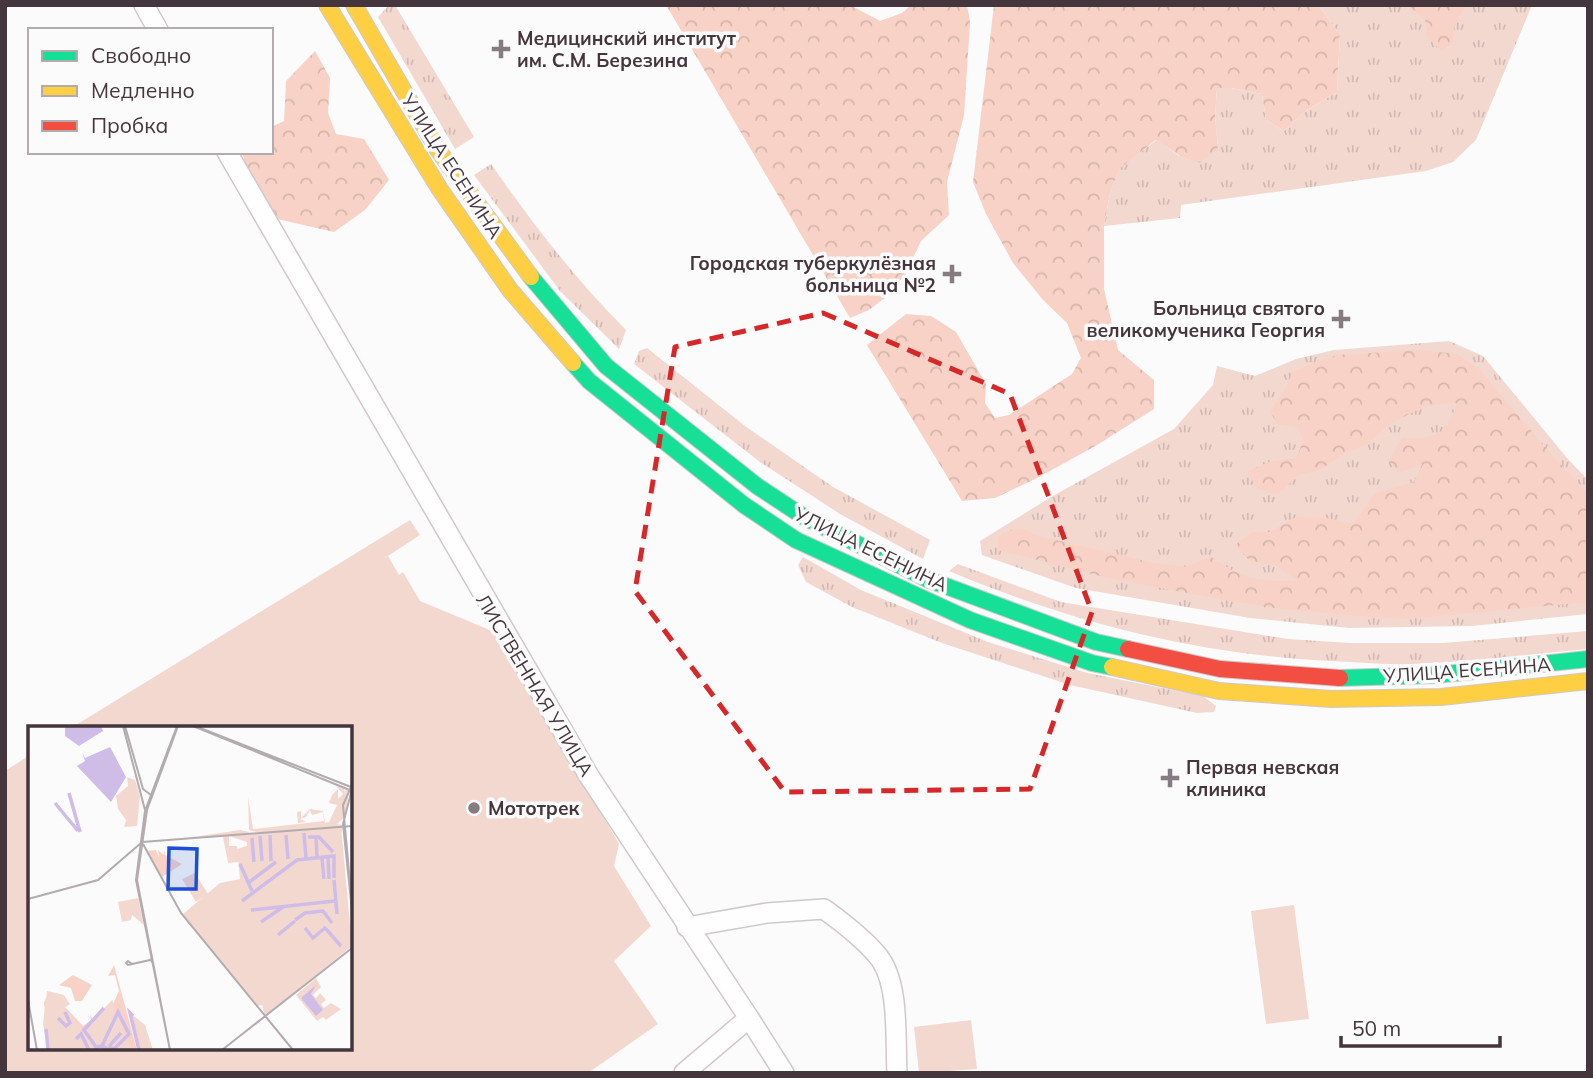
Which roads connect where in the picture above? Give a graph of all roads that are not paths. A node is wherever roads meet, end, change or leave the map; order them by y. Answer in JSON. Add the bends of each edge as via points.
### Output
{"nodes":[{"id":1,"x":144,"y":5,"type":"edge"},
{"id":2,"x":327,"y":5,"type":"edge"},
{"id":3,"x":354,"y":5,"type":"edge"},
{"id":4,"x":157,"y":28,"type":"edge"},
{"id":5,"x":228,"y":154,"type":"edge"},
{"id":6,"x":1588,"y":659,"type":"edge"},
{"id":7,"x":1588,"y":681,"type":"edge"},
{"id":8,"x":687,"y":927,"type":"junction"},
{"id":9,"x":749,"y":1018,"type":"junction"},
{"id":10,"x":684,"y":1073,"type":"edge"},
{"id":11,"x":784,"y":1073,"type":"edge"},
{"id":12,"x":897,"y":1073,"type":"edge"}],
"edges":[{"from":1,"to":4,"type":"street"},
{"from":2,"to":7,"type":"street","name":"УЛИЦА ЕСЕНИНА","via":[[439,188],[510,290],[589,381],[744,505],[796,540],[982,625],[1092,663],[1219,691],[1331,699],[1441,697]]},
{"from":3,"to":6,"type":"street","name":"УЛИЦА ЕСЕНИНА","via":[[438,150],[528,275],[606,366],[757,486],[804,517],[927,579],[1083,637],[1220,668],[1329,678],[1436,675]]},
{"from":5,"to":8,"type":"street","name":"ЛИСТВЕННАЯ УЛИЦА","via":[[530,677]]},
{"from":8,"to":9,"type":"street","name":"ЛИСТВЕННАЯ УЛИЦА"},
{"from":8,"to":12,"type":"street","via":[[824,909],[878,955],[887,971],[893,987]]},
{"from":9,"to":10,"type":"street"},
{"from":9,"to":11,"type":"street"}]}
